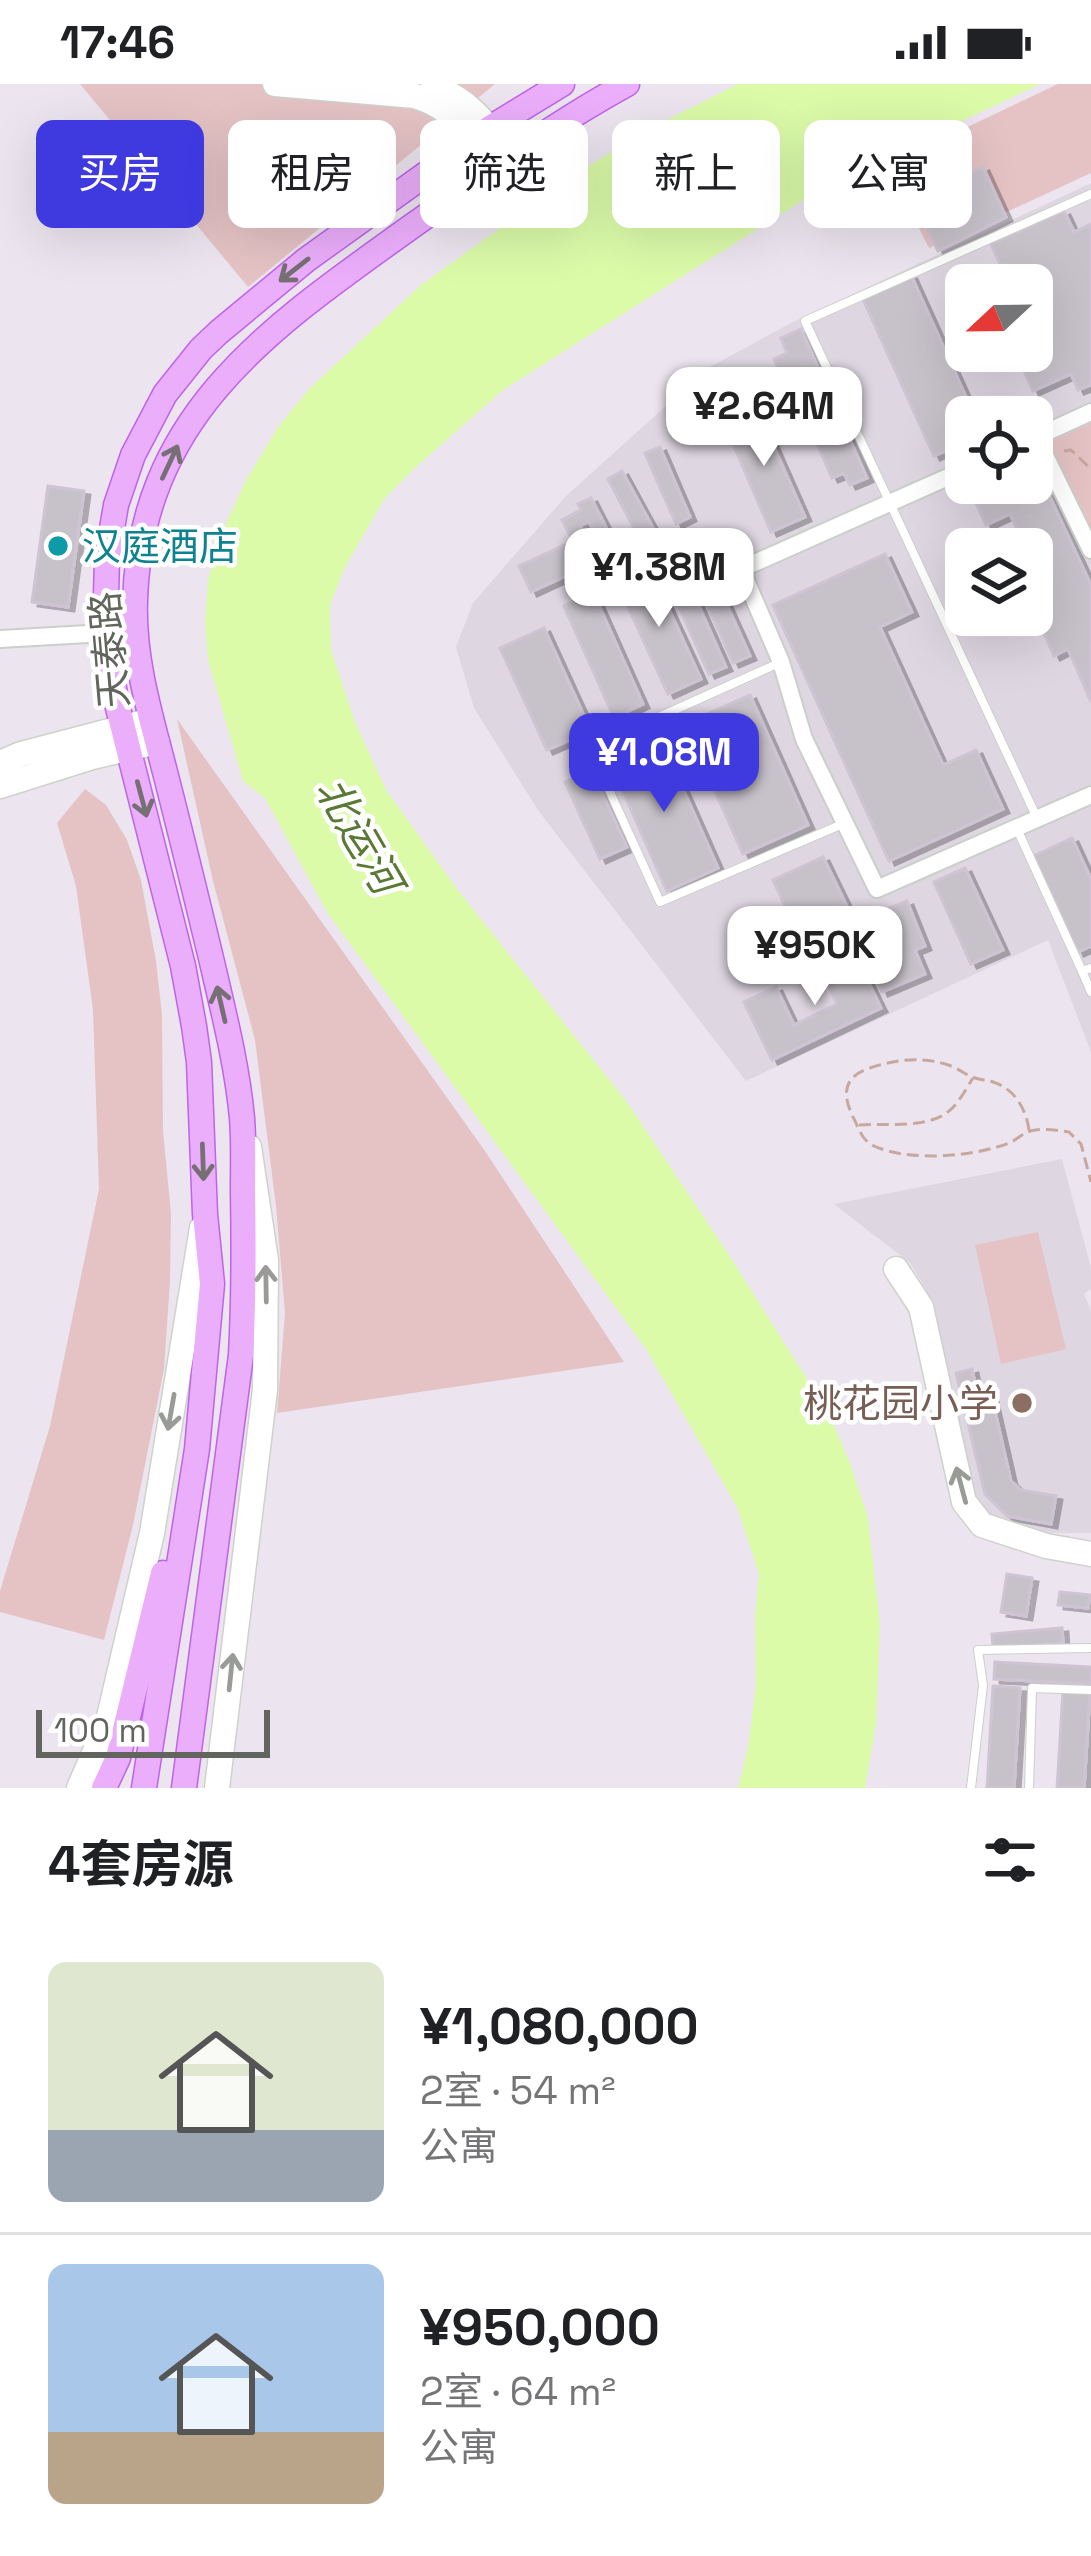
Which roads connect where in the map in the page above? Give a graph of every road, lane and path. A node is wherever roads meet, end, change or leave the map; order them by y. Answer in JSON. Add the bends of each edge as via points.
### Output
{"nodes":[{"id":1,"x":275,"y":84,"type":"edge"},
{"id":2,"x":424,"y":84,"type":"edge"},
{"id":3,"x":562,"y":84,"type":"edge"},
{"id":4,"x":627,"y":84,"type":"edge"},
{"id":5,"x":462,"y":120,"type":"edge"},
{"id":6,"x":474,"y":120,"type":"edge"},
{"id":7,"x":504,"y":120,"type":"edge"},
{"id":8,"x":565,"y":120,"type":"edge"},
{"id":9,"x":420,"y":178,"type":"edge"},
{"id":10,"x":1091,"y":194,"type":"edge"},
{"id":11,"x":420,"y":220,"type":"edge"},
{"id":12,"x":1091,"y":412,"type":"edge"},
{"id":13,"x":1053,"y":434,"type":"edge"},
{"id":14,"x":1053,"y":446,"type":"edge"},
{"id":15,"x":1090,"y":469,"type":"edge"},
{"id":16,"x":1053,"y":473,"type":"edge"},
{"id":17,"x":945,"y":479,"type":"edge"},
{"id":18,"x":891,"y":503,"type":"junction"},
{"id":19,"x":1091,"y":550,"type":"edge"},
{"id":20,"x":105,"y":633,"type":"junction"},
{"id":21,"x":0,"y":639,"type":"edge"},
{"id":22,"x":781,"y":662,"type":"junction"},
{"id":23,"x":154,"y":731,"type":"junction"},
{"id":24,"x":126,"y":737,"type":"junction"},
{"id":25,"x":0,"y":763,"type":"edge"},
{"id":26,"x":0,"y":786,"type":"edge"},
{"id":27,"x":1091,"y":795,"type":"edge"},
{"id":28,"x":1037,"y":818,"type":"junction"},
{"id":29,"x":845,"y":824,"type":"junction"},
{"id":30,"x":1016,"y":828,"type":"junction"},
{"id":31,"x":1087,"y":970,"type":"edge"},
{"id":32,"x":1091,"y":992,"type":"edge"},
{"id":33,"x":973,"y":1078,"type":"junction"},
{"id":34,"x":242,"y":1119,"type":"junction"},
{"id":35,"x":857,"y":1125,"type":"junction"},
{"id":36,"x":1029,"y":1130,"type":"junction"},
{"id":37,"x":1091,"y":1182,"type":"edge"},
{"id":38,"x":205,"y":1214,"type":"junction"},
{"id":39,"x":896,"y":1269,"type":"dead end"},
{"id":40,"x":209,"y":1347,"type":"junction"},
{"id":41,"x":1091,"y":1554,"type":"edge"},
{"id":42,"x":1091,"y":1648,"type":"edge"},
{"id":43,"x":1091,"y":1690,"type":"edge"},
{"id":44,"x":80,"y":1788,"type":"edge"},
{"id":45,"x":104,"y":1788,"type":"edge"},
{"id":46,"x":144,"y":1788,"type":"edge"},
{"id":47,"x":184,"y":1788,"type":"edge"},
{"id":48,"x":218,"y":1788,"type":"edge"},
{"id":49,"x":971,"y":1788,"type":"edge"},
{"id":50,"x":1029,"y":1788,"type":"edge"}],
"edges":[{"from":1,"to":5,"type":"street","via":[[415,96]]},
{"from":2,"to":6,"type":"street","via":[[462,100]]},
{"from":3,"to":7,"type":"main road","name":"天泰路"},
{"from":4,"to":8,"type":"main road","name":"天泰路"},
{"from":9,"to":20,"type":"main road","name":"天泰路","one_way":true,"via":[[242,310],[173,383],[120,492],[106,558]]},
{"from":10,"to":18,"type":"lane","via":[[805,321]]},
{"from":23,"to":11,"type":"main road","name":"天泰路","one_way":true,"via":[[136,638],[136,578],[152,503],[188,426],[264,338]]},
{"from":12,"to":13,"type":"street"},
{"from":14,"to":15,"type":"path","via":[[1071,450]]},
{"from":16,"to":19,"type":"street"},
{"from":17,"to":18,"type":"street"},
{"from":18,"to":22,"type":"street","via":[[741,568]]},
{"from":18,"to":28,"type":"lane"},
{"from":20,"to":21,"type":"street"},
{"from":20,"to":24,"type":"main road","name":"天泰路"},
{"from":22,"to":29,"type":"street","via":[[804,739]]},
{"from":22,"to":29,"type":"lane","via":[[590,748],[661,902]]},
{"from":23,"to":24,"type":"street"},
{"from":34,"to":23,"type":"main road","name":"天泰路","one_way":true},
{"from":24,"to":25,"type":"street"},
{"from":24,"to":26,"type":"street"},
{"from":24,"to":38,"type":"main road","name":"天泰路","one_way":true,"via":[[194,1026]]},
{"from":27,"to":28,"type":"street"},
{"from":28,"to":30,"type":"street"},
{"from":29,"to":30,"type":"street","via":[[877,889]]},
{"from":30,"to":31,"type":"lane"},
{"from":31,"to":32,"type":"lane"},
{"from":33,"to":35,"type":"path","via":[[940,1117]]},
{"from":33,"to":35,"type":"path","via":[[932,1060],[867,1068],[844,1088]]},
{"from":33,"to":36,"type":"path","via":[[1010,1091]]},
{"from":34,"to":47,"type":"main road","name":"天泰路","via":[[241,1355]]},
{"from":48,"to":34,"type":"street","one_way":true,"via":[[266,1369],[266,1260]]},
{"from":35,"to":36,"type":"path","via":[[877,1148],[916,1155],[959,1155]]},
{"from":36,"to":37,"type":"path","via":[[1070,1132]]},
{"from":38,"to":40,"type":"main road","name":"天泰路"},
{"from":38,"to":44,"type":"street","one_way":true,"via":[[143,1576],[107,1721]]},
{"from":41,"to":39,"type":"street","one_way":true,"via":[[982,1525],[964,1502],[921,1307]]},
{"from":40,"to":45,"type":"main road","via":[[163,1573]]},
{"from":40,"to":46,"type":"main road"},
{"from":42,"to":49,"type":"lane","via":[[979,1650],[983,1685]]},
{"from":43,"to":50,"type":"lane","via":[[1032,1688]]}]}
